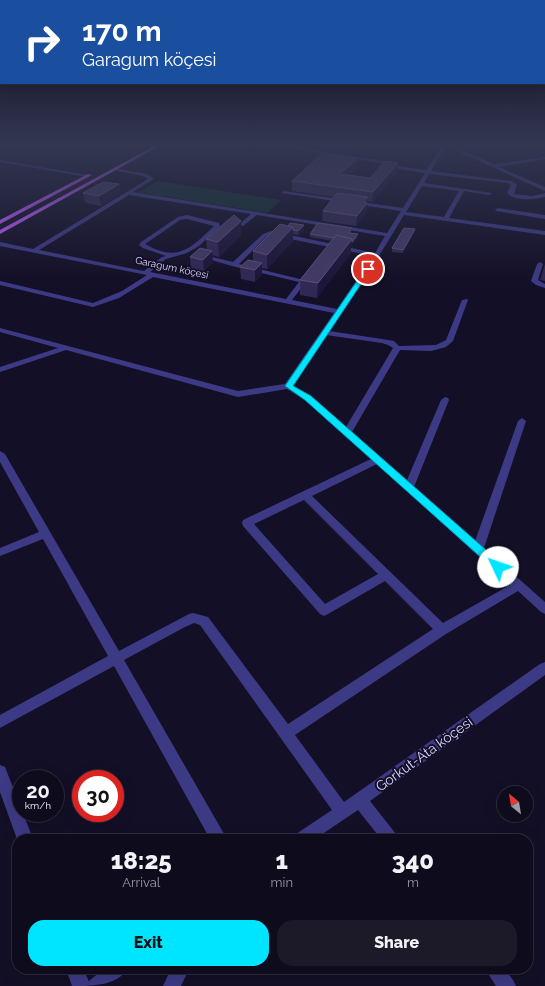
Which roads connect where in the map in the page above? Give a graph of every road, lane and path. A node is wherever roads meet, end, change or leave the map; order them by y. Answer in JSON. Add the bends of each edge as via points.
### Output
{"nodes":[{"id":1,"x":61,"y":190,"type":"edge"},
{"id":2,"x":76,"y":190,"type":"edge"},
{"id":3,"x":133,"y":190,"type":"edge"},
{"id":4,"x":416,"y":190,"type":"edge"},
{"id":5,"x":462,"y":190,"type":"joint"},
{"id":6,"x":511,"y":190,"type":"edge"},
{"id":7,"x":128,"y":193,"type":"junction"},
{"id":8,"x":284,"y":193,"type":"dead end"},
{"id":9,"x":489,"y":193,"type":"dead end"},
{"id":10,"x":545,"y":195,"type":"edge"},
{"id":11,"x":498,"y":210,"type":"dead end"},
{"id":12,"x":403,"y":212,"type":"junction"},
{"id":13,"x":255,"y":214,"type":"junction"},
{"id":14,"x":545,"y":217,"type":"edge"},
{"id":15,"x":446,"y":219,"type":"junction"},
{"id":16,"x":0,"y":222,"type":"edge"},
{"id":17,"x":243,"y":224,"type":"dead end"},
{"id":18,"x":0,"y":232,"type":"edge"},
{"id":19,"x":545,"y":233,"type":"edge"},
{"id":20,"x":389,"y":235,"type":"junction"},
{"id":21,"x":0,"y":244,"type":"edge"},
{"id":22,"x":33,"y":251,"type":"junction"},
{"id":23,"x":185,"y":252,"type":"junction"},
{"id":24,"x":377,"y":255,"type":"junction"},
{"id":25,"x":174,"y":256,"type":"junction"},
{"id":26,"x":540,"y":264,"type":"dead end"},
{"id":27,"x":234,"y":265,"type":"junction"},
{"id":28,"x":145,"y":273,"type":"junction"},
{"id":29,"x":153,"y":274,"type":"junction"},
{"id":30,"x":0,"y":283,"type":"edge"},
{"id":31,"x":545,"y":286,"type":"edge"},
{"id":32,"x":465,"y":300,"type":"dead end"},
{"id":33,"x":287,"y":302,"type":"junction"},
{"id":34,"x":339,"y":312,"type":"junction"},
{"id":35,"x":0,"y":330,"type":"edge"},
{"id":36,"x":325,"y":333,"type":"junction"},
{"id":37,"x":66,"y":348,"type":"junction"},
{"id":38,"x":397,"y":348,"type":"junction"},
{"id":39,"x":0,"y":370,"type":"edge"},
{"id":40,"x":288,"y":386,"type":"junction"},
{"id":41,"x":445,"y":400,"type":"dead end"},
{"id":42,"x":522,"y":421,"type":"dead end"},
{"id":43,"x":347,"y":432,"type":"junction"},
{"id":44,"x":0,"y":454,"type":"edge"},
{"id":45,"x":378,"y":460,"type":"junction"},
{"id":46,"x":409,"y":487,"type":"junction"},
{"id":47,"x":305,"y":496,"type":"junction"},
{"id":48,"x":46,"y":534,"type":"junction"},
{"id":49,"x":478,"y":549,"type":"junction"},
{"id":50,"x":0,"y":552,"type":"edge"},
{"id":51,"x":385,"y":575,"type":"junction"},
{"id":52,"x":519,"y":585,"type":"junction"},
{"id":53,"x":545,"y":609,"type":"edge"},
{"id":54,"x":442,"y":630,"type":"junction"},
{"id":55,"x":117,"y":658,"type":"junction"},
{"id":56,"x":545,"y":668,"type":"edge"},
{"id":57,"x":0,"y":722,"type":"edge"},
{"id":58,"x":286,"y":733,"type":"junction"},
{"id":59,"x":0,"y":772,"type":"edge"},
{"id":60,"x":360,"y":800,"type":"junction"},
{"id":61,"x":342,"y":812,"type":"junction"},
{"id":62,"x":23,"y":834,"type":"edge"},
{"id":63,"x":216,"y":834,"type":"edge"},
{"id":64,"x":309,"y":834,"type":"edge"},
{"id":65,"x":387,"y":834,"type":"edge"},
{"id":66,"x":76,"y":974,"type":"edge"},
{"id":67,"x":112,"y":974,"type":"edge"},
{"id":68,"x":178,"y":974,"type":"edge"},
{"id":69,"x":498,"y":974,"type":"edge"},
{"id":70,"x":81,"y":986,"type":"edge"},
{"id":71,"x":96,"y":986,"type":"edge"},
{"id":72,"x":172,"y":986,"type":"edge"},
{"id":73,"x":507,"y":986,"type":"edge"}],
"edges":[{"from":1,"to":16,"type":"main road"},
{"from":2,"to":18,"type":"main road"},
{"from":3,"to":7,"type":"street"},
{"from":4,"to":12,"type":"street"},
{"from":5,"to":9,"type":"street"},
{"from":5,"to":15,"type":"street"},
{"from":6,"to":10,"type":"street","via":[[512,195],[526,198]]},
{"from":7,"to":13,"type":"street"},
{"from":7,"to":22,"type":"street"},
{"from":8,"to":12,"type":"street"},
{"from":11,"to":14,"type":"street"},
{"from":12,"to":15,"type":"street"},
{"from":12,"to":20,"type":"street"},
{"from":13,"to":17,"type":"street"},
{"from":13,"to":20,"type":"street"},
{"from":15,"to":19,"type":"street"},
{"from":20,"to":24,"type":"street"},
{"from":21,"to":22,"type":"street","name":"Garagum köçesi"},
{"from":22,"to":28,"type":"street","name":"Garagum köçesi"},
{"from":23,"to":25,"type":"street"},
{"from":23,"to":25,"type":"street","via":[[197,245],[218,226],[217,224],[187,217],[178,219],[142,245]]},
{"from":23,"to":27,"type":"street"},
{"from":24,"to":27,"type":"street","via":[[271,233],[265,235]]},
{"from":24,"to":34,"type":"street"},
{"from":25,"to":28,"type":"street","via":[[164,258]]},
{"from":26,"to":31,"type":"street","via":[[534,281]]},
{"from":27,"to":33,"type":"street","via":[[304,282]]},
{"from":28,"to":29,"type":"street","name":"Garagum köçesi"},
{"from":29,"to":30,"type":"street","via":[[132,289],[106,302],[93,305]]},
{"from":29,"to":33,"type":"street","name":"Garagum köçesi"},
{"from":32,"to":38,"type":"street","via":[[449,341],[445,345],[435,348]]},
{"from":33,"to":34,"type":"street","name":"Garagum köçesi"},
{"from":34,"to":36,"type":"street"},
{"from":35,"to":37,"type":"street"},
{"from":36,"to":38,"type":"street","via":[[382,341]]},
{"from":36,"to":40,"type":"street"},
{"from":37,"to":39,"type":"street"},
{"from":37,"to":40,"type":"street","via":[[238,394]]},
{"from":38,"to":43,"type":"street"},
{"from":40,"to":43,"type":"street","via":[[308,398]]},
{"from":41,"to":46,"type":"street"},
{"from":42,"to":49,"type":"street"},
{"from":43,"to":45,"type":"street"},
{"from":44,"to":48,"type":"street"},
{"from":45,"to":46,"type":"street"},
{"from":45,"to":47,"type":"street"},
{"from":46,"to":49,"type":"street"},
{"from":47,"to":51,"type":"street"},
{"from":47,"to":51,"type":"street","via":[[247,523],[324,611]]},
{"from":48,"to":50,"type":"street"},
{"from":48,"to":55,"type":"street"},
{"from":49,"to":52,"type":"street"},
{"from":51,"to":54,"type":"street"},
{"from":52,"to":53,"type":"street"},
{"from":52,"to":54,"type":"street"},
{"from":54,"to":58,"type":"street"},
{"from":55,"to":57,"type":"street"},
{"from":55,"to":58,"type":"street","via":[[178,624],[193,618],[204,621]]},
{"from":55,"to":63,"type":"street"},
{"from":56,"to":60,"type":"street","name":"Gorkut-Ata köçesi"},
{"from":58,"to":61,"type":"street"},
{"from":59,"to":62,"type":"street"},
{"from":60,"to":61,"type":"street","name":"Gorkut-Ata köçesi"},
{"from":60,"to":65,"type":"street"},
{"from":61,"to":64,"type":"street","name":"Gorkut-Ata köçesi"},
{"from":66,"to":70,"type":"street"},
{"from":67,"to":71,"type":"street"},
{"from":68,"to":72,"type":"street"},
{"from":69,"to":73,"type":"street"}]}
